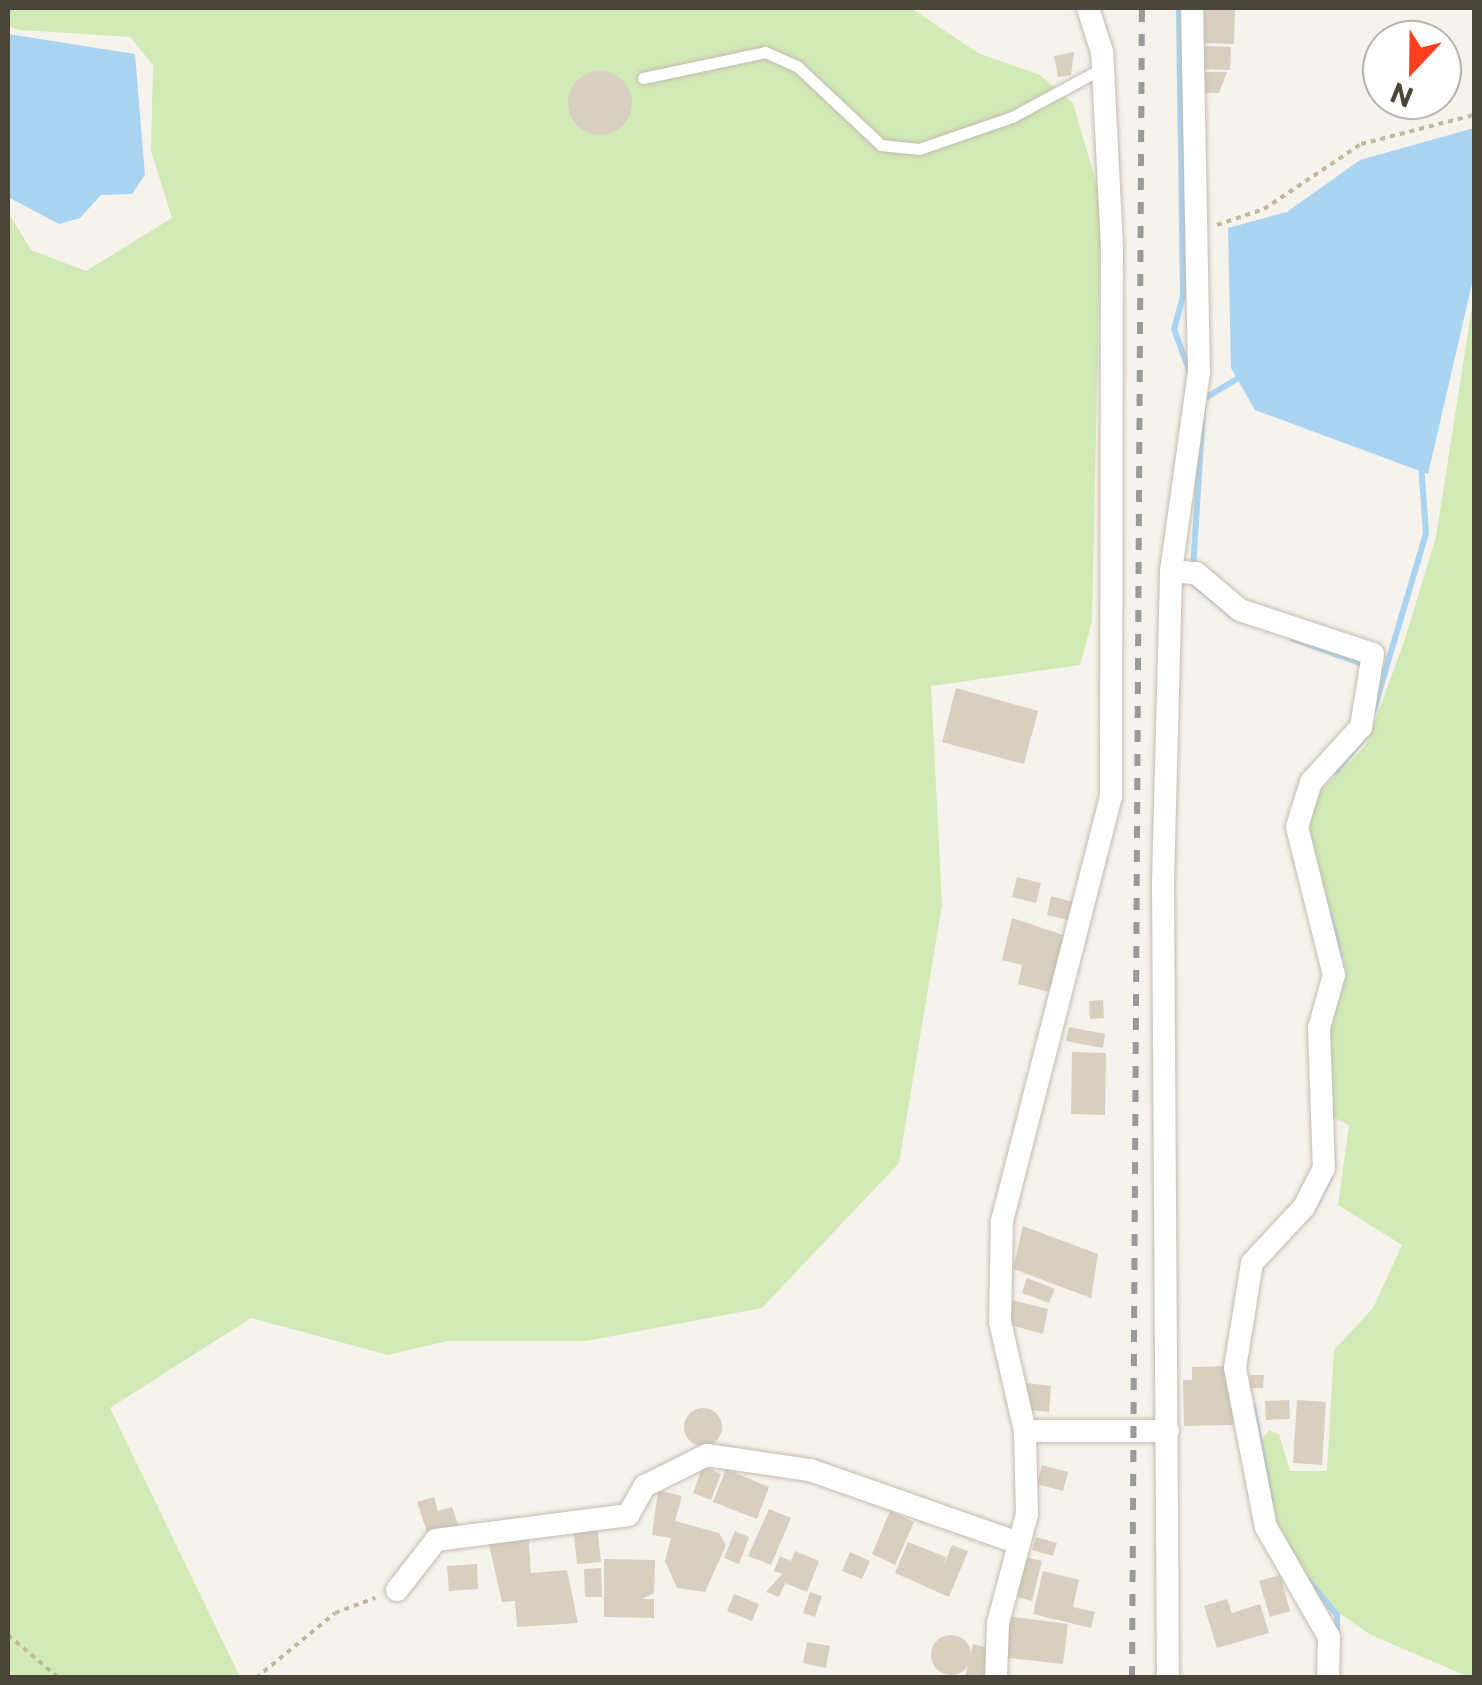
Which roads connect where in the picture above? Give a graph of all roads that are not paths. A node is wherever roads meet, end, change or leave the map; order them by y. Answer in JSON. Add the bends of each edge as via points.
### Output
{"nodes":[{"id":1,"x":1088,"y":8,"type":"edge"},
{"id":2,"x":1192,"y":8,"type":"edge"},
{"id":3,"x":1103,"y":68,"type":"junction"},
{"id":4,"x":643,"y":78,"type":"dead end"},
{"id":5,"x":1185,"y":571,"type":"junction"},
{"id":6,"x":1025,"y":1431,"type":"junction"},
{"id":7,"x":1168,"y":1431,"type":"junction"},
{"id":8,"x":1018,"y":1543,"type":"junction"},
{"id":9,"x":397,"y":1590,"type":"road end"},
{"id":10,"x":996,"y":1678,"type":"edge"},
{"id":11,"x":1168,"y":1678,"type":"edge"},
{"id":12,"x":1328,"y":1678,"type":"edge"}],
"edges":[{"from":1,"to":3,"type":"street"},
{"from":2,"to":5,"type":"street","via":[[1198,385]]},
{"from":3,"to":4,"type":"lane","via":[[1012,118],[919,149],[881,145],[798,67],[765,52]]},
{"from":3,"to":6,"type":"street","via":[[1111,796],[1002,1221],[1000,1322]]},
{"from":5,"to":7,"type":"street","via":[[1163,882]]},
{"from":5,"to":12,"type":"street","via":[[1240,610],[1372,654],[1354,743],[1312,782],[1297,828],[1333,954],[1319,1028],[1324,1168],[1304,1207],[1252,1262],[1235,1368],[1266,1527],[1329,1637]]},
{"from":6,"to":7,"type":"street"},
{"from":6,"to":8,"type":"street","via":[[1027,1514]]},
{"from":7,"to":11,"type":"street"},
{"from":8,"to":9,"type":"street","via":[[810,1470],[707,1455],[645,1486],[628,1515],[436,1540]]},
{"from":8,"to":10,"type":"street"}]}
